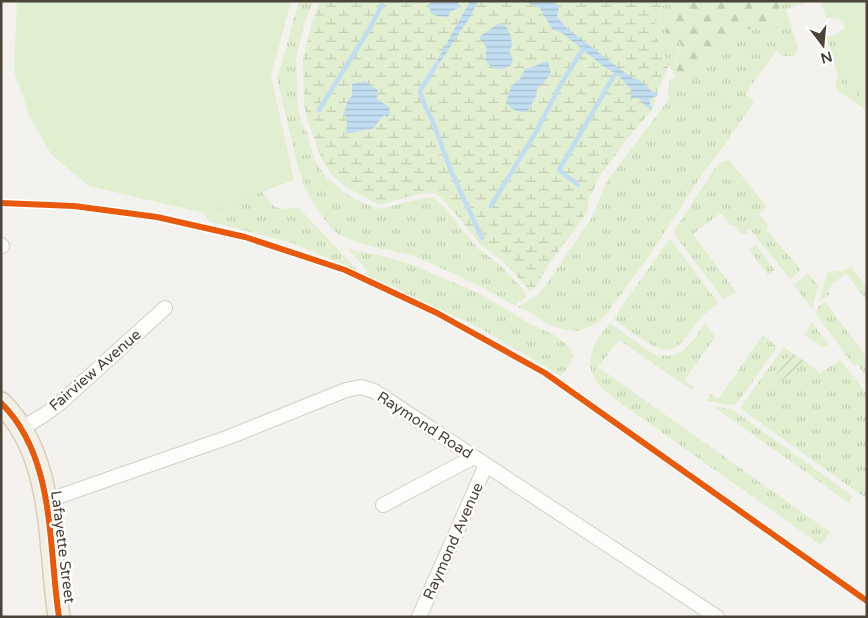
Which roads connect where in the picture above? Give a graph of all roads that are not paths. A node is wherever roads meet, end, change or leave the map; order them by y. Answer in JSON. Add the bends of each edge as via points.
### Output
{"nodes":[{"id":1,"x":165,"y":308,"type":"dead end"},
{"id":2,"x":1,"y":403,"type":"edge"},
{"id":3,"x":22,"y":428,"type":"junction"},
{"id":4,"x":474,"y":457,"type":"junction"},
{"id":5,"x":486,"y":465,"type":"junction"},
{"id":6,"x":46,"y":501,"type":"junction"},
{"id":7,"x":383,"y":505,"type":"dead end"},
{"id":8,"x":59,"y":617,"type":"edge"},
{"id":9,"x":419,"y":617,"type":"edge"},
{"id":10,"x":717,"y":617,"type":"edge"}],
"edges":[{"from":1,"to":3,"type":"street","name":"Fairview Avenue","via":[[60,403]]},
{"from":2,"to":3,"type":"main road","name":"Lafayette Street"},
{"from":3,"to":6,"type":"main road","name":"Lafayette Street","via":[[38,466]]},
{"from":4,"to":5,"type":"street","name":"Raymond Road"},
{"from":4,"to":6,"type":"street","name":"Raymond Road","via":[[374,391],[361,387]]},
{"from":4,"to":7,"type":"street"},
{"from":5,"to":9,"type":"street","name":"Raymond Avenue"},
{"from":5,"to":10,"type":"street","name":"Raymond Road"},
{"from":6,"to":8,"type":"main road","name":"Lafayette Street"}]}
